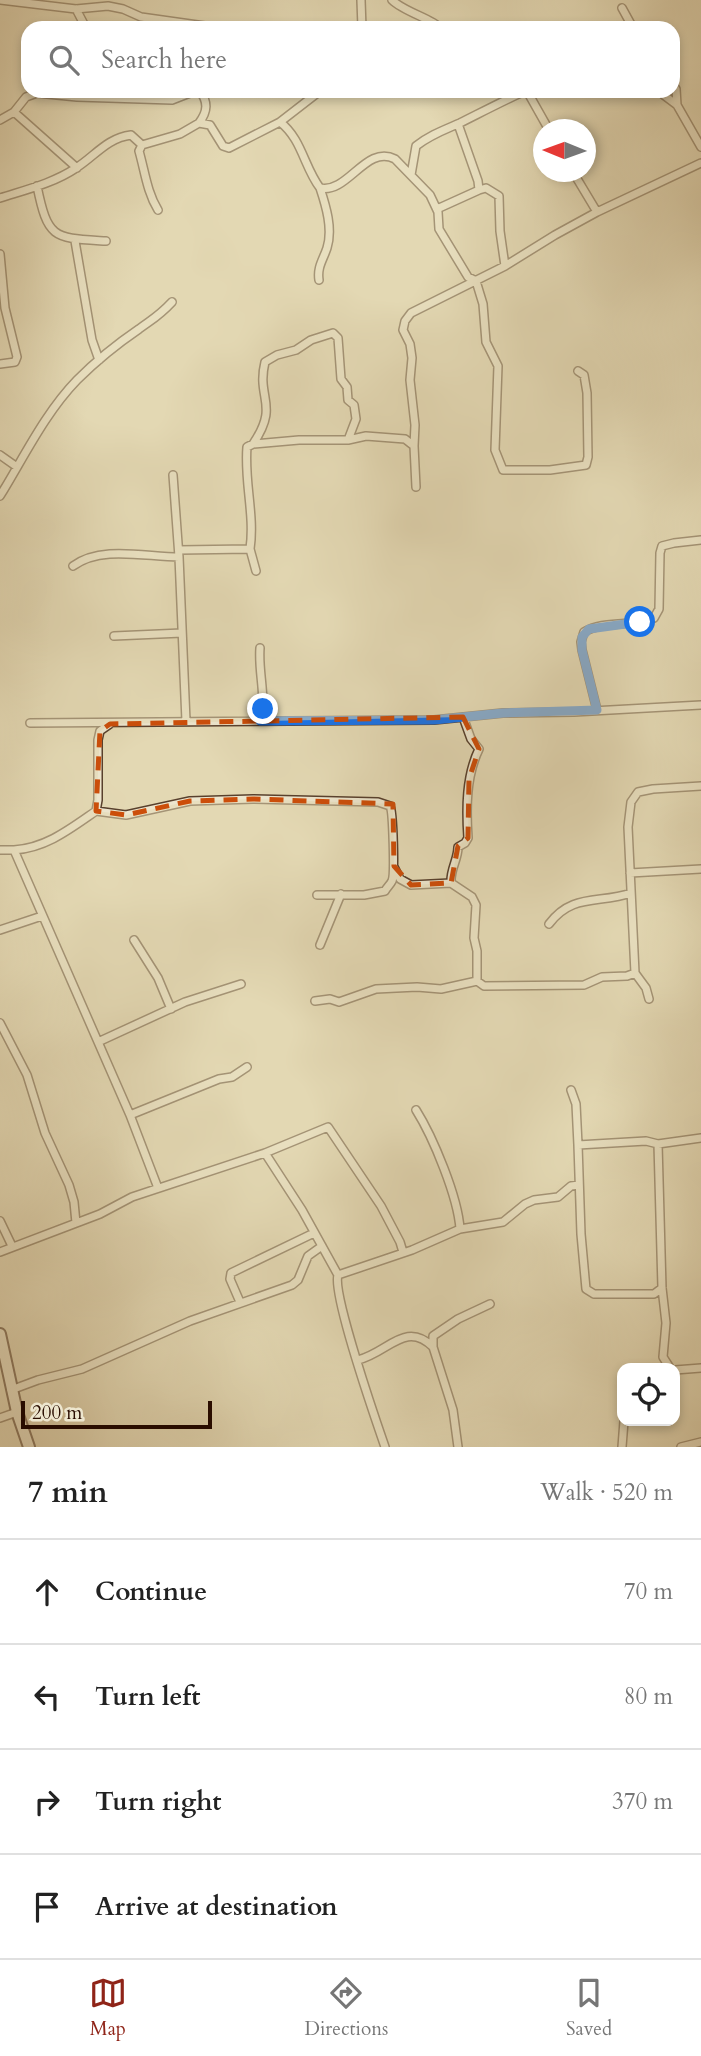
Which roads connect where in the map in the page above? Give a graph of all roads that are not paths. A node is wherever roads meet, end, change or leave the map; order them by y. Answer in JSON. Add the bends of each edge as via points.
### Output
{"nodes":[{"id":1,"x":0,"y":0,"type":"edge"},
{"id":2,"x":361,"y":0,"type":"edge"},
{"id":3,"x":392,"y":0,"type":"edge"},
{"id":4,"x":622,"y":8,"type":"dead end"},
{"id":5,"x":76,"y":9,"type":"junction"},
{"id":6,"x":141,"y":17,"type":"junction"},
{"id":7,"x":82,"y":21,"type":"edge"},
{"id":8,"x":144,"y":21,"type":"edge"},
{"id":9,"x":169,"y":21,"type":"edge"},
{"id":10,"x":362,"y":21,"type":"edge"},
{"id":11,"x":433,"y":21,"type":"edge"},
{"id":12,"x":629,"y":21,"type":"edge"},
{"id":13,"x":25,"y":98,"type":"edge"},
{"id":14,"x":151,"y":98,"type":"edge"},
{"id":15,"x":178,"y":98,"type":"edge"},
{"id":16,"x":201,"y":98,"type":"edge"},
{"id":17,"x":309,"y":98,"type":"edge"},
{"id":18,"x":512,"y":98,"type":"edge"},
{"id":19,"x":530,"y":98,"type":"edge"},
{"id":20,"x":668,"y":98,"type":"edge"},
{"id":21,"x":677,"y":98,"type":"edge"},
{"id":22,"x":172,"y":100,"type":"joint"},
{"id":23,"x":677,"y":105,"type":"junction"},
{"id":24,"x":207,"y":107,"type":"junction"},
{"id":25,"x":14,"y":113,"type":"junction"},
{"id":26,"x":543,"y":119,"type":"edge"},
{"id":27,"x":0,"y":120,"type":"edge"},
{"id":28,"x":280,"y":122,"type":"junction"},
{"id":29,"x":199,"y":123,"type":"junction"},
{"id":30,"x":458,"y":124,"type":"junction"},
{"id":31,"x":216,"y":132,"type":"junction"},
{"id":32,"x":142,"y":145,"type":"junction"},
{"id":33,"x":701,"y":147,"type":"edge"},
{"id":34,"x":701,"y":163,"type":"edge"},
{"id":35,"x":77,"y":168,"type":"junction"},
{"id":36,"x":411,"y":176,"type":"junction"},
{"id":37,"x":579,"y":182,"type":"edge"},
{"id":38,"x":37,"y":186,"type":"junction"},
{"id":39,"x":320,"y":188,"type":"junction"},
{"id":40,"x":479,"y":190,"type":"junction"},
{"id":41,"x":0,"y":198,"type":"edge"},
{"id":42,"x":437,"y":209,"type":"junction"},
{"id":43,"x":158,"y":211,"type":"dead end"},
{"id":44,"x":597,"y":212,"type":"junction"},
{"id":45,"x":75,"y":241,"type":"junction"},
{"id":46,"x":106,"y":241,"type":"dead end"},
{"id":47,"x":0,"y":254,"type":"edge"},
{"id":48,"x":505,"y":266,"type":"junction"},
{"id":49,"x":319,"y":280,"type":"dead end"},
{"id":50,"x":476,"y":281,"type":"junction"},
{"id":51,"x":172,"y":302,"type":"dead end"},
{"id":52,"x":99,"y":360,"type":"junction"},
{"id":53,"x":0,"y":364,"type":"edge"},
{"id":54,"x":578,"y":371,"type":"dead end"},
{"id":55,"x":348,"y":440,"type":"junction"},
{"id":56,"x":253,"y":444,"type":"junction"},
{"id":57,"x":414,"y":446,"type":"junction"},
{"id":58,"x":0,"y":455,"type":"edge"},
{"id":59,"x":17,"y":467,"type":"junction"},
{"id":60,"x":173,"y":475,"type":"dead end"},
{"id":61,"x":416,"y":487,"type":"dead end"},
{"id":62,"x":0,"y":496,"type":"edge"},
{"id":63,"x":701,"y":540,"type":"edge"},
{"id":64,"x":250,"y":549,"type":"junction"},
{"id":65,"x":179,"y":553,"type":"junction"},
{"id":66,"x":72,"y":566,"type":"dead end"},
{"id":67,"x":256,"y":571,"type":"dead end"},
{"id":68,"x":182,"y":633,"type":"junction"},
{"id":69,"x":114,"y":636,"type":"dead end"},
{"id":70,"x":260,"y":648,"type":"dead end"},
{"id":71,"x":701,"y":705,"type":"edge"},
{"id":72,"x":597,"y":710,"type":"junction"},
{"id":73,"x":463,"y":717,"type":"junction"},
{"id":74,"x":186,"y":721,"type":"junction"},
{"id":75,"x":260,"y":721,"type":"junction"},
{"id":76,"x":30,"y":723,"type":"dead end"},
{"id":77,"x":110,"y":724,"type":"junction"},
{"id":78,"x":701,"y":786,"type":"edge"},
{"id":79,"x":96,"y":811,"type":"junction"},
{"id":80,"x":0,"y":850,"type":"edge"},
{"id":81,"x":14,"y":850,"type":"junction"},
{"id":82,"x":394,"y":866,"type":"junction"},
{"id":83,"x":701,"y":869,"type":"edge"},
{"id":84,"x":630,"y":873,"type":"junction"},
{"id":85,"x":451,"y":883,"type":"junction"},
{"id":86,"x":631,"y":893,"type":"junction"},
{"id":87,"x":341,"y":894,"type":"junction"},
{"id":88,"x":317,"y":895,"type":"dead end"},
{"id":89,"x":42,"y":916,"type":"junction"},
{"id":90,"x":550,"y":924,"type":"dead end"},
{"id":91,"x":0,"y":930,"type":"edge"},
{"id":92,"x":134,"y":940,"type":"dead end"},
{"id":93,"x":320,"y":945,"type":"dead end"},
{"id":94,"x":635,"y":973,"type":"junction"},
{"id":95,"x":477,"y":981,"type":"junction"},
{"id":96,"x":241,"y":984,"type":"dead end"},
{"id":97,"x":649,"y":999,"type":"dead end"},
{"id":98,"x":315,"y":1001,"type":"dead end"},
{"id":99,"x":170,"y":1009,"type":"junction"},
{"id":100,"x":0,"y":1023,"type":"edge"},
{"id":101,"x":98,"y":1042,"type":"junction"},
{"id":102,"x":247,"y":1067,"type":"dead end"},
{"id":103,"x":571,"y":1090,"type":"dead end"},
{"id":104,"x":416,"y":1110,"type":"dead end"},
{"id":105,"x":130,"y":1115,"type":"junction"},
{"id":106,"x":701,"y":1138,"type":"edge"},
{"id":107,"x":658,"y":1144,"type":"junction"},
{"id":108,"x":579,"y":1145,"type":"junction"},
{"id":109,"x":265,"y":1153,"type":"junction"},
{"id":110,"x":579,"y":1185,"type":"junction"},
{"id":111,"x":158,"y":1188,"type":"junction"},
{"id":112,"x":0,"y":1222,"type":"edge"},
{"id":113,"x":76,"y":1223,"type":"junction"},
{"id":114,"x":460,"y":1229,"type":"junction"},
{"id":115,"x":314,"y":1233,"type":"junction"},
{"id":116,"x":12,"y":1246,"type":"junction"},
{"id":117,"x":322,"y":1246,"type":"junction"},
{"id":118,"x":0,"y":1252,"type":"edge"},
{"id":119,"x":402,"y":1252,"type":"junction"},
{"id":120,"x":338,"y":1275,"type":"junction"},
{"id":121,"x":662,"y":1288,"type":"junction"},
{"id":122,"x":240,"y":1303,"type":"junction"},
{"id":123,"x":490,"y":1304,"type":"dead end"},
{"id":124,"x":0,"y":1334,"type":"edge"},
{"id":125,"x":433,"y":1347,"type":"junction"},
{"id":126,"x":358,"y":1360,"type":"junction"},
{"id":127,"x":667,"y":1363,"type":"edge"},
{"id":128,"x":701,"y":1368,"type":"edge"},
{"id":129,"x":680,"y":1370,"type":"edge"},
{"id":130,"x":11,"y":1390,"type":"junction"},
{"id":131,"x":17,"y":1412,"type":"junction"},
{"id":132,"x":0,"y":1418,"type":"edge"},
{"id":133,"x":624,"y":1426,"type":"edge"},
{"id":134,"x":701,"y":1441,"type":"edge"},
{"id":135,"x":29,"y":1447,"type":"edge"},
{"id":136,"x":385,"y":1447,"type":"edge"},
{"id":137,"x":458,"y":1447,"type":"edge"},
{"id":138,"x":622,"y":1447,"type":"edge"},
{"id":139,"x":681,"y":1447,"type":"edge"}],
"edges":[{"from":1,"to":5,"type":"street"},
{"from":2,"to":10,"type":"street"},
{"from":3,"to":11,"type":"street"},
{"from":4,"to":12,"type":"street"},
{"from":5,"to":6,"type":"street","via":[[108,6]]},
{"from":5,"to":7,"type":"street"},
{"from":6,"to":8,"type":"street"},
{"from":6,"to":9,"type":"street"},
{"from":13,"to":25,"type":"street"},
{"from":14,"to":22,"type":"street"},
{"from":15,"to":22,"type":"street"},
{"from":16,"to":24,"type":"street"},
{"from":17,"to":28,"type":"street"},
{"from":18,"to":30,"type":"street"},
{"from":19,"to":26,"type":"street"},
{"from":20,"to":23,"type":"street"},
{"from":21,"to":23,"type":"street"},
{"from":23,"to":33,"type":"street"},
{"from":24,"to":29,"type":"street"},
{"from":24,"to":31,"type":"street"},
{"from":25,"to":27,"type":"street"},
{"from":25,"to":35,"type":"street"},
{"from":28,"to":31,"type":"street","via":[[229,148]]},
{"from":28,"to":39,"type":"street","via":[[302,148]]},
{"from":29,"to":31,"type":"street"},
{"from":29,"to":32,"type":"street"},
{"from":30,"to":36,"type":"street","via":[[416,146]]},
{"from":30,"to":40,"type":"street"},
{"from":32,"to":35,"type":"street","via":[[131,135],[113,140]]},
{"from":32,"to":43,"type":"street","via":[[139,151],[147,193]]},
{"from":34,"to":44,"type":"street"},
{"from":35,"to":38,"type":"street"},
{"from":36,"to":39,"type":"street","via":[[395,159],[380,156],[330,188]]},
{"from":36,"to":42,"type":"street"},
{"from":37,"to":44,"type":"street"},
{"from":38,"to":41,"type":"street"},
{"from":38,"to":45,"type":"street","via":[[46,223]]},
{"from":39,"to":49,"type":"street","via":[[328,215],[328,246],[317,272]]},
{"from":40,"to":42,"type":"street"},
{"from":40,"to":48,"type":"street","via":[[486,188],[499,196]]},
{"from":42,"to":50,"type":"street","via":[[439,229],[468,277]]},
{"from":44,"to":48,"type":"street"},
{"from":45,"to":46,"type":"street"},
{"from":45,"to":52,"type":"street"},
{"from":47,"to":53,"type":"street","via":[[16,357],[15,362]]},
{"from":48,"to":50,"type":"street"},
{"from":50,"to":54,"type":"street","via":[[486,342],[498,366],[495,450],[503,470],[586,465],[587,393],[584,375]]},
{"from":50,"to":57,"type":"street","via":[[411,313],[404,326],[412,358]]},
{"from":51,"to":52,"type":"street"},
{"from":52,"to":59,"type":"street","via":[[71,387]]},
{"from":55,"to":56,"type":"street"},
{"from":55,"to":56,"type":"street","via":[[356,419],[341,379],[338,338],[333,333],[265,362],[262,373],[268,410],[265,428]]},
{"from":55,"to":57,"type":"street","via":[[384,437],[405,439]]},
{"from":56,"to":64,"type":"street","via":[[247,447],[245,477]]},
{"from":57,"to":61,"type":"street"},
{"from":58,"to":59,"type":"street"},
{"from":59,"to":62,"type":"street"},
{"from":60,"to":65,"type":"street"},
{"from":63,"to":72,"type":"street","via":[[662,546],[659,609],[654,618],[584,632],[582,650]]},
{"from":64,"to":65,"type":"street"},
{"from":64,"to":67,"type":"street"},
{"from":65,"to":66,"type":"street","via":[[109,555]]},
{"from":65,"to":68,"type":"street"},
{"from":68,"to":69,"type":"street"},
{"from":68,"to":74,"type":"street"},
{"from":70,"to":75,"type":"street"},
{"from":71,"to":72,"type":"street"},
{"from":72,"to":73,"type":"street"},
{"from":73,"to":75,"type":"street"},
{"from":73,"to":85,"type":"street","via":[[479,749],[469,779],[468,838],[458,847]]},
{"from":74,"to":75,"type":"street"},
{"from":74,"to":77,"type":"street"},
{"from":76,"to":77,"type":"street"},
{"from":77,"to":79,"type":"street","via":[[100,731],[98,740]]},
{"from":78,"to":84,"type":"street","via":[[653,789],[634,796],[628,827]]},
{"from":79,"to":81,"type":"street","via":[[53,840]]},
{"from":79,"to":82,"type":"street","via":[[126,815],[190,801],[253,799],[386,803],[393,811]]},
{"from":80,"to":81,"type":"street"},
{"from":81,"to":89,"type":"street"},
{"from":82,"to":85,"type":"street","via":[[400,879],[411,885]]},
{"from":82,"to":87,"type":"street","via":[[385,891]]},
{"from":83,"to":84,"type":"street"},
{"from":84,"to":86,"type":"street"},
{"from":85,"to":95,"type":"street","via":[[476,905]]},
{"from":86,"to":90,"type":"street","via":[[570,905]]},
{"from":86,"to":94,"type":"street"},
{"from":87,"to":88,"type":"street"},
{"from":87,"to":93,"type":"street"},
{"from":89,"to":91,"type":"street"},
{"from":89,"to":101,"type":"street"},
{"from":92,"to":99,"type":"street","via":[[158,978]]},
{"from":94,"to":95,"type":"street","via":[[557,987],[484,986]]},
{"from":94,"to":97,"type":"street"},
{"from":95,"to":98,"type":"street","via":[[441,989],[376,989],[339,1002]]},
{"from":96,"to":99,"type":"street"},
{"from":99,"to":101,"type":"street"},
{"from":100,"to":113,"type":"street","via":[[27,1074],[45,1133],[69,1185]]},
{"from":101,"to":105,"type":"street"},
{"from":102,"to":105,"type":"street","via":[[232,1077]]},
{"from":103,"to":108,"type":"street"},
{"from":104,"to":114,"type":"street","via":[[445,1173]]},
{"from":105,"to":111,"type":"street"},
{"from":106,"to":107,"type":"street"},
{"from":107,"to":108,"type":"street"},
{"from":107,"to":121,"type":"street"},
{"from":108,"to":110,"type":"street"},
{"from":109,"to":111,"type":"street"},
{"from":109,"to":115,"type":"street"},
{"from":109,"to":119,"type":"street","via":[[328,1127],[382,1206]]},
{"from":110,"to":114,"type":"street","via":[[558,1197],[534,1200],[503,1222]]},
{"from":110,"to":121,"type":"street","via":[[586,1289],[594,1294],[654,1294]]},
{"from":111,"to":113,"type":"street"},
{"from":112,"to":116,"type":"street"},
{"from":113,"to":116,"type":"street"},
{"from":114,"to":119,"type":"street"},
{"from":115,"to":117,"type":"street"},
{"from":115,"to":122,"type":"street","via":[[231,1273]]},
{"from":116,"to":118,"type":"street"},
{"from":117,"to":120,"type":"street"},
{"from":117,"to":122,"type":"street","via":[[308,1256],[292,1285]]},
{"from":119,"to":120,"type":"street"},
{"from":120,"to":126,"type":"street","via":[[339,1299]]},
{"from":121,"to":127,"type":"street"},
{"from":122,"to":130,"type":"street","via":[[82,1369]]},
{"from":123,"to":125,"type":"street","via":[[433,1336]]},
{"from":124,"to":130,"type":"street"},
{"from":125,"to":126,"type":"street","via":[[426,1340],[405,1336]]},
{"from":125,"to":137,"type":"street","via":[[453,1410]]},
{"from":126,"to":136,"type":"street"},
{"from":128,"to":129,"type":"street"},
{"from":130,"to":131,"type":"street"},
{"from":131,"to":132,"type":"street"},
{"from":131,"to":135,"type":"street"},
{"from":133,"to":138,"type":"street"},
{"from":134,"to":139,"type":"street"}]}
